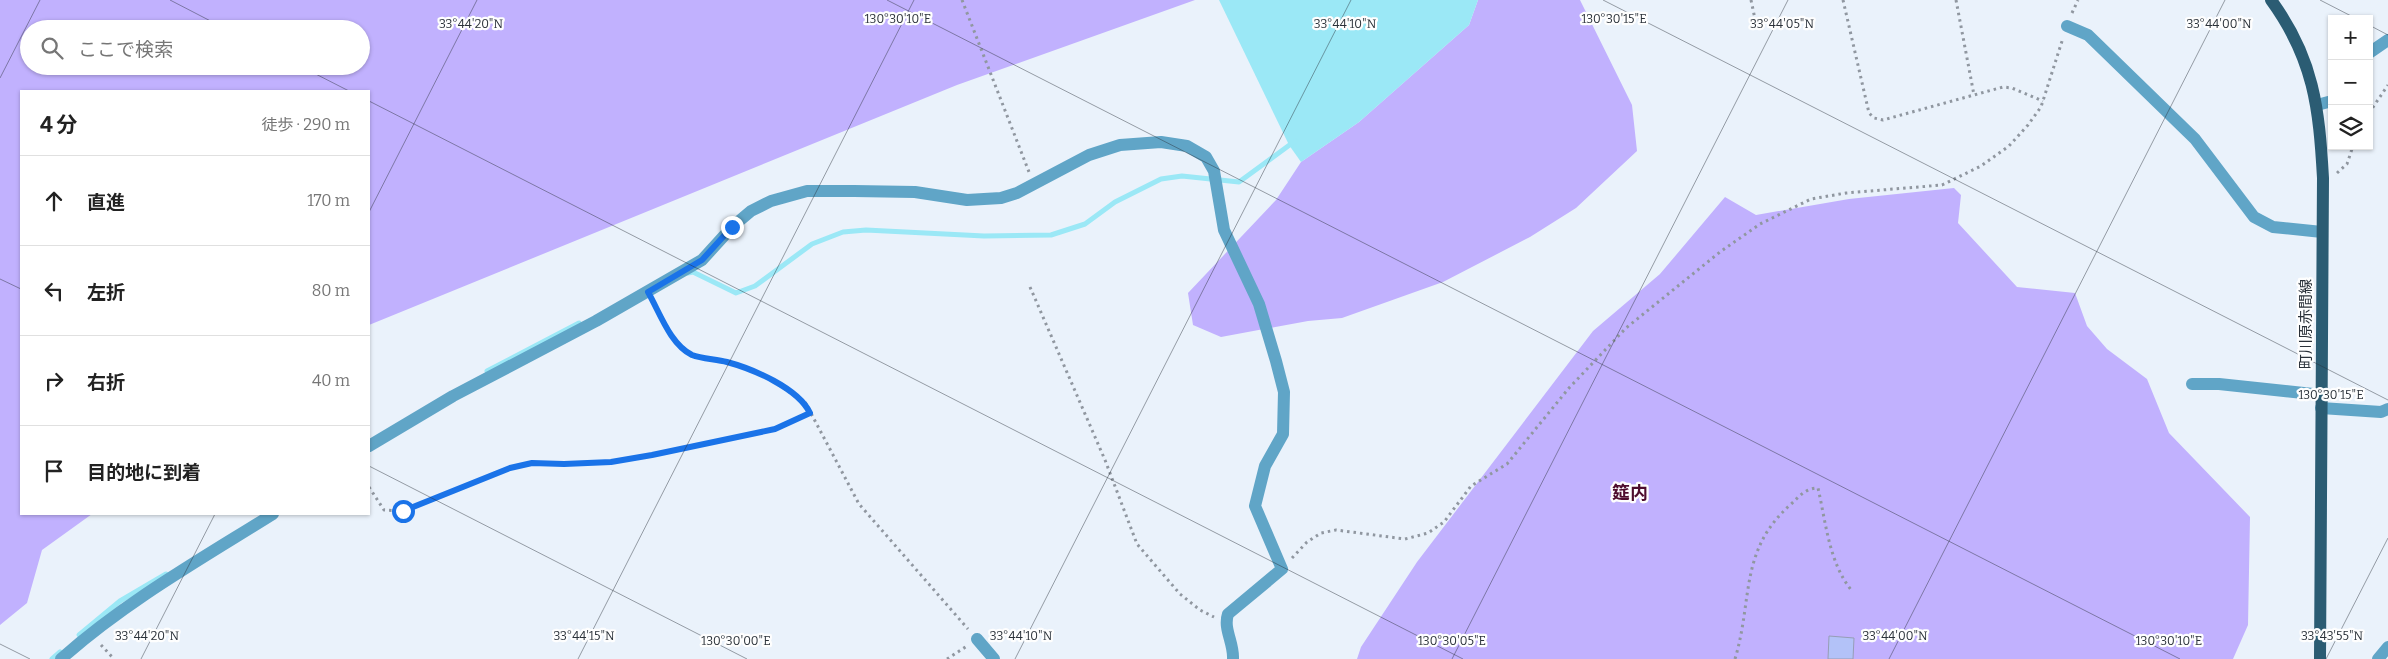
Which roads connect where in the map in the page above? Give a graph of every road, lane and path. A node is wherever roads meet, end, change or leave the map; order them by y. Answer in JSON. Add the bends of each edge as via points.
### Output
{"nodes":[{"id":1,"x":962,"y":0,"type":"edge"},
{"id":2,"x":1751,"y":0,"type":"edge"},
{"id":3,"x":1843,"y":0,"type":"edge"},
{"id":4,"x":1956,"y":0,"type":"edge"},
{"id":5,"x":2078,"y":0,"type":"edge"},
{"id":6,"x":2271,"y":0,"type":"edge"},
{"id":7,"x":1755,"y":19,"type":"dead end"},
{"id":8,"x":2067,"y":26,"type":"junction"},
{"id":9,"x":2388,"y":40,"type":"edge"},
{"id":10,"x":2373,"y":50,"type":"edge"},
{"id":11,"x":2388,"y":85,"type":"edge"},
{"id":12,"x":1974,"y":94,"type":"junction"},
{"id":13,"x":2043,"y":101,"type":"junction"},
{"id":14,"x":2328,"y":102,"type":"edge"},
{"id":15,"x":2317,"y":105,"type":"junction"},
{"id":16,"x":2373,"y":107,"type":"edge"},
{"id":17,"x":2352,"y":150,"type":"edge"},
{"id":18,"x":2323,"y":178,"type":"junction"},
{"id":19,"x":1034,"y":184,"type":"junction"},
{"id":20,"x":2322,"y":232,"type":"junction"},
{"id":21,"x":1030,"y":287,"type":"dead end"},
{"id":22,"x":648,"y":292,"type":"junction"},
{"id":23,"x":2192,"y":384,"type":"dead end"},
{"id":24,"x":2322,"y":401,"type":"junction"},
{"id":25,"x":2388,"y":409,"type":"edge"},
{"id":26,"x":810,"y":413,"type":"junction"},
{"id":27,"x":370,"y":445,"type":"edge"},
{"id":28,"x":370,"y":489,"type":"edge"},
{"id":29,"x":271,"y":515,"type":"edge"},
{"id":30,"x":1282,"y":569,"type":"junction"},
{"id":31,"x":1852,"y":592,"type":"dead end"},
{"id":32,"x":1225,"y":624,"type":"junction"},
{"id":33,"x":977,"y":639,"type":"junction"},
{"id":34,"x":2388,"y":647,"type":"edge"},
{"id":35,"x":61,"y":659,"type":"edge"},
{"id":36,"x":947,"y":659,"type":"edge"},
{"id":37,"x":994,"y":659,"type":"edge"},
{"id":38,"x":1233,"y":659,"type":"edge"},
{"id":39,"x":1735,"y":659,"type":"edge"},
{"id":40,"x":2320,"y":659,"type":"edge"},
{"id":41,"x":2378,"y":659,"type":"edge"}],
"edges":[{"from":1,"to":19,"type":"path"},
{"from":2,"to":7,"type":"path"},
{"from":3,"to":12,"type":"path","via":[[1870,113],[1874,118],[1883,120]]},
{"from":4,"to":12,"type":"path"},
{"from":5,"to":8,"type":"path"},
{"from":6,"to":15,"type":"main road","name":"町川原赤間線","via":[[2296,39],[2310,72]]},
{"from":8,"to":13,"type":"path"},
{"from":8,"to":20,"type":"street","via":[[2088,35],[2195,139],[2254,216],[2273,227]]},
{"from":9,"to":10,"type":"street"},
{"from":11,"to":16,"type":"path"},
{"from":12,"to":13,"type":"path","via":[[2003,87]]},
{"from":13,"to":30,"type":"path","via":[[2028,125],[2008,146],[1981,166],[1942,185],[1811,199],[1760,224],[1720,252],[1626,328],[1569,388],[1507,464],[1471,486],[1444,522],[1428,533],[1405,539],[1336,530],[1321,533],[1307,542]]},
{"from":14,"to":15,"type":"street"},
{"from":15,"to":18,"type":"main road","name":"町川原赤間線"},
{"from":17,"to":18,"type":"path","via":[[2347,164],[2338,173]]},
{"from":18,"to":20,"type":"main road","name":"町川原赤間線"},
{"from":19,"to":22,"type":"street","via":[[1001,198],[968,200],[915,192],[854,191],[808,192],[771,201],[751,211],[732,227],[702,260]]},
{"from":19,"to":30,"type":"street","via":[[1089,155],[1120,145],[1161,142],[1187,146],[1206,157],[1214,171],[1224,230],[1259,304],[1284,392],[1283,434],[1265,466],[1255,506]]},
{"from":20,"to":24,"type":"main road","name":"町川原赤間線"},
{"from":21,"to":32,"type":"path","via":[[1105,460],[1137,544],[1180,594]]},
{"from":22,"to":26,"type":"path","via":[[674,340],[692,355],[760,373],[805,402]]},
{"from":22,"to":27,"type":"street","via":[[453,396]]},
{"from":23,"to":24,"type":"street","via":[[2219,384]]},
{"from":24,"to":25,"type":"street","via":[[2381,412]]},
{"from":24,"to":40,"type":"main road","name":"町川原赤間線"},
{"from":26,"to":28,"type":"path","via":[[775,429],[652,455],[611,462],[532,463],[510,468],[403,511],[384,510]]},
{"from":26,"to":33,"type":"path","via":[[859,504]]},
{"from":29,"to":35,"type":"street","via":[[128,605]]},
{"from":30,"to":32,"type":"street","via":[[1228,614]]},
{"from":31,"to":39,"type":"path","via":[[1835,562],[1818,488],[1808,488],[1774,519],[1752,559],[1744,623]]},
{"from":32,"to":38,"type":"street","via":[[1232,641]]},
{"from":33,"to":36,"type":"path"},
{"from":33,"to":37,"type":"street"},
{"from":34,"to":41,"type":"street"}]}
